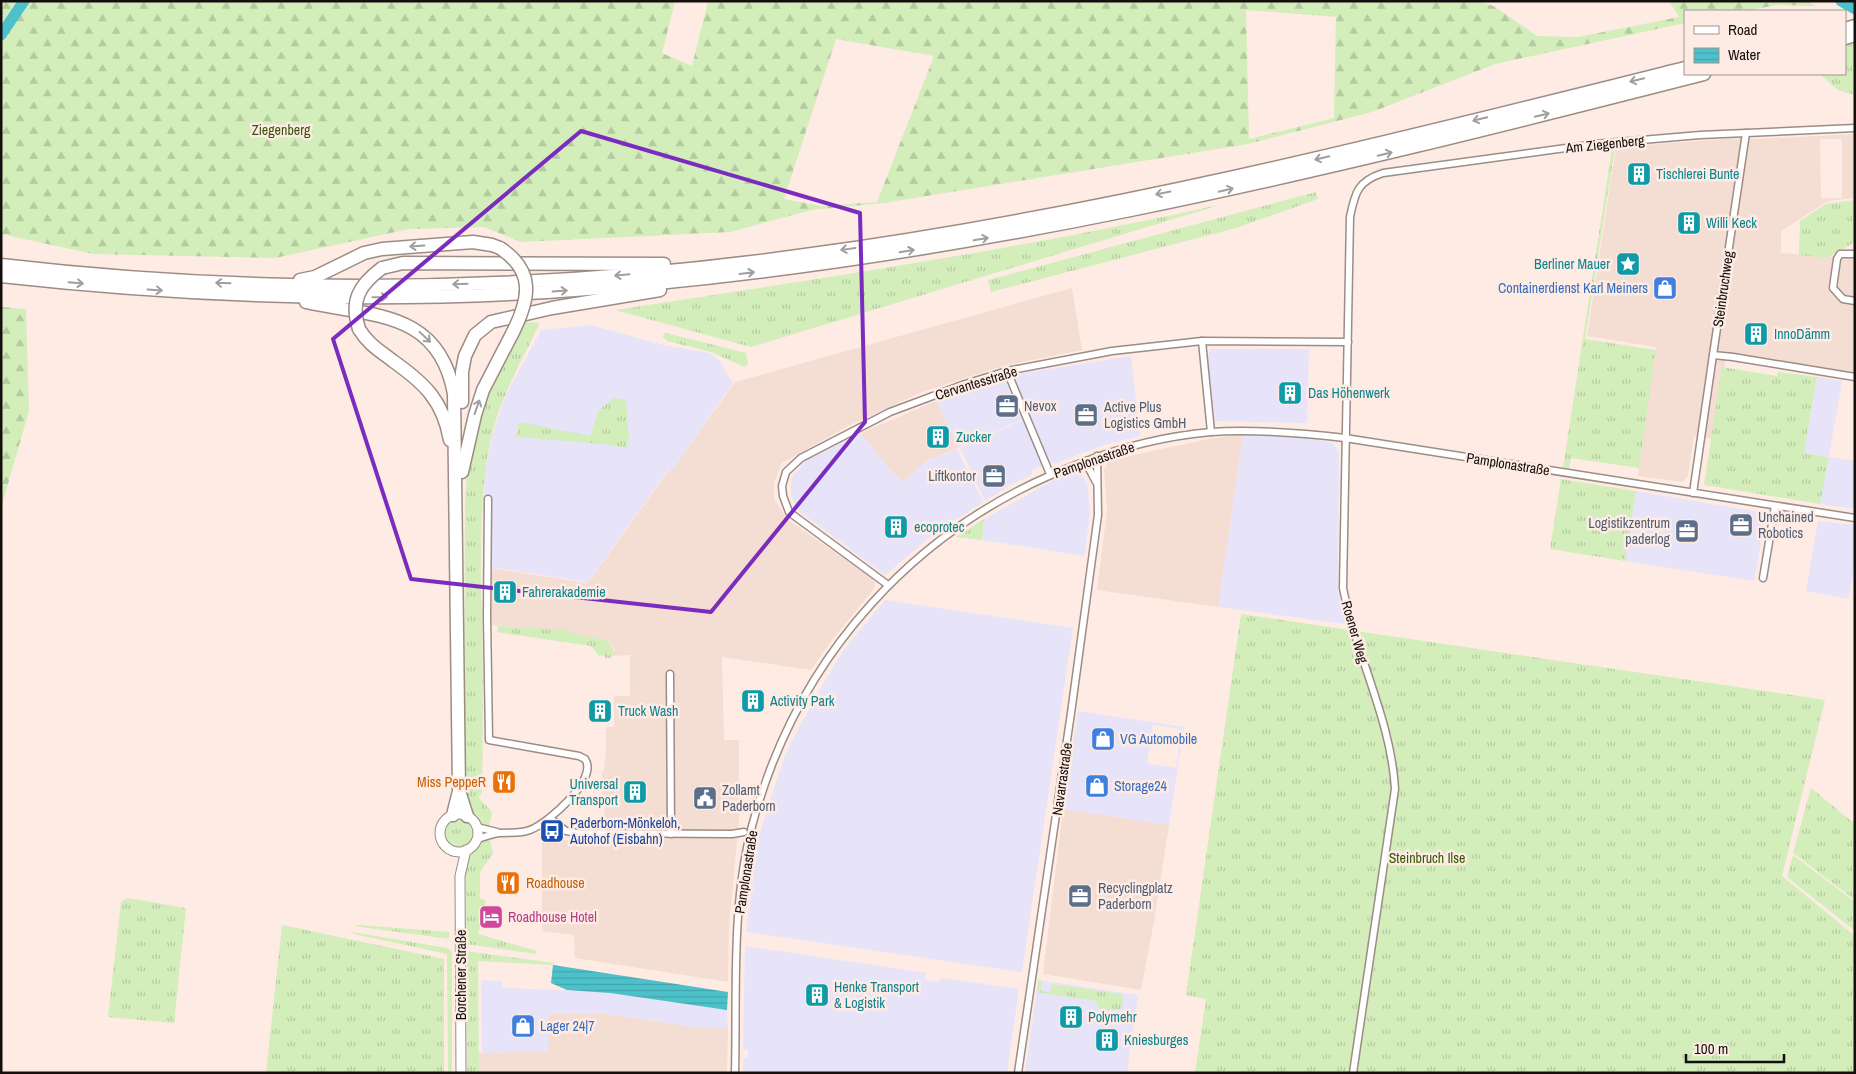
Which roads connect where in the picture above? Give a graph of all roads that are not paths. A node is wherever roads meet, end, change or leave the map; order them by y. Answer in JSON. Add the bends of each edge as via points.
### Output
{"nodes":[{"id":1,"x":1684,"y":68,"type":"edge"},
{"id":2,"x":1700,"y":75,"type":"edge"},
{"id":3,"x":1855,"y":128,"type":"edge"},
{"id":4,"x":1746,"y":133,"type":"junction"},
{"id":5,"x":1359,"y":186,"type":"joint"},
{"id":6,"x":1852,"y":254,"type":"dead end"},
{"id":7,"x":1,"y":265,"type":"edge"},
{"id":8,"x":723,"y":265,"type":"junction"},
{"id":9,"x":46,"y":275,"type":"junction"},
{"id":10,"x":1,"y":276,"type":"edge"},
{"id":11,"x":698,"y":278,"type":"junction"},
{"id":12,"x":276,"y":290,"type":"junction"},
{"id":13,"x":1855,"y":301,"type":"edge"},
{"id":14,"x":1202,"y":341,"type":"junction"},
{"id":15,"x":1348,"y":342,"type":"junction"},
{"id":16,"x":1714,"y":355,"type":"junction"},
{"id":17,"x":1007,"y":371,"type":"junction"},
{"id":18,"x":1855,"y":377,"type":"edge"},
{"id":19,"x":1211,"y":432,"type":"junction"},
{"id":20,"x":1345,"y":438,"type":"junction"},
{"id":21,"x":1097,"y":456,"type":"junction"},
{"id":22,"x":1085,"y":461,"type":"junction"},
{"id":23,"x":1050,"y":474,"type":"junction"},
{"id":24,"x":458,"y":476,"type":"junction"},
{"id":25,"x":1097,"y":484,"type":"junction"},
{"id":26,"x":1693,"y":493,"type":"junction"},
{"id":27,"x":488,"y":499,"type":"dead end"},
{"id":28,"x":1775,"y":506,"type":"junction"},
{"id":29,"x":1855,"y":518,"type":"edge"},
{"id":30,"x":1763,"y":578,"type":"dead end"},
{"id":31,"x":888,"y":584,"type":"junction"},
{"id":32,"x":670,"y":674,"type":"dead end"},
{"id":33,"x":459,"y":791,"type":"junction"},
{"id":34,"x":453,"y":815,"type":"junction"},
{"id":35,"x":466,"y":816,"type":"junction"},
{"id":36,"x":550,"y":818,"type":"junction"},
{"id":37,"x":477,"y":827,"type":"junction"},
{"id":38,"x":744,"y":832,"type":"dead end"},
{"id":39,"x":500,"y":833,"type":"junction"},
{"id":40,"x":671,"y":834,"type":"junction"},
{"id":41,"x":477,"y":839,"type":"junction"},
{"id":42,"x":466,"y":850,"type":"junction"},
{"id":43,"x":453,"y":851,"type":"junction"},
{"id":44,"x":460,"y":876,"type":"junction"},
{"id":45,"x":461,"y":1073,"type":"edge"},
{"id":46,"x":735,"y":1073,"type":"edge"},
{"id":47,"x":1018,"y":1073,"type":"edge"},
{"id":48,"x":1353,"y":1073,"type":"edge"}],
"edges":[{"from":1,"to":8,"type":"highway","one_way":true,"via":[[1163,193],[906,240]]},
{"from":11,"to":2,"type":"highway","one_way":true,"via":[[874,256],[1103,216],[1342,164]]},
{"from":3,"to":4,"type":"street","name":"Am Ziegenberg"},
{"from":4,"to":5,"type":"street","name":"Am Ziegenberg","via":[[1545,150],[1383,173]]},
{"from":4,"to":16,"type":"street","name":"Steinbruchweg"},
{"from":5,"to":15,"type":"street","name":"Roener Weg","via":[[1350,217]]},
{"from":6,"to":13,"type":"street","via":[[1840,254],[1836,259],[1833,288],[1843,299]]},
{"from":7,"to":9,"type":"highway"},
{"from":8,"to":12,"type":"highway","one_way":true,"via":[[514,283]]},
{"from":8,"to":24,"type":"highway","bridge":true,"via":[[710,261],[653,264],[403,263],[382,268],[368,278],[356,300],[356,320],[360,330],[373,346],[417,378],[437,402],[449,432]]},
{"from":9,"to":10,"type":"highway"},
{"from":9,"to":12,"type":"highway","via":[[194,282]]},
{"from":12,"to":11,"type":"highway","one_way":true,"via":[[368,297],[513,293]]},
{"from":11,"to":24,"type":"highway","via":[[675,288],[504,318],[481,328],[470,343],[462,372]]},
{"from":12,"to":24,"type":"highway","one_way":true,"via":[[400,321],[431,343],[446,363],[451,377]]},
{"from":24,"to":12,"type":"highway","one_way":true,"bridge":true,"via":[[483,390],[525,302],[525,278],[516,260],[500,248],[482,242],[382,249],[364,253],[315,277]]},
{"from":14,"to":15,"type":"street","name":"Cervantesstraße"},
{"from":14,"to":17,"type":"street","name":"Cervantesstraße","via":[[1112,351]]},
{"from":14,"to":19,"type":"street"},
{"from":15,"to":20,"type":"street","name":"Roener Weg"},
{"from":16,"to":18,"type":"street"},
{"from":16,"to":26,"type":"street","name":"Steinbruchweg"},
{"from":17,"to":23,"type":"street"},
{"from":17,"to":31,"type":"street","name":"Cervantesstraße","via":[[887,414],[801,458],[786,472],[783,496],[792,515]]},
{"from":19,"to":20,"type":"street","name":"Pamplonastraße"},
{"from":19,"to":21,"type":"street","name":"Pamplonastraße","via":[[1147,442]]},
{"from":20,"to":26,"type":"street","name":"Pamplonastraße"},
{"from":20,"to":48,"type":"street","name":"Roener Weg","via":[[1343,588],[1389,740],[1395,789]]},
{"from":21,"to":22,"type":"street","name":"Pamplonastraße"},
{"from":21,"to":25,"type":"street","name":"Navarrastraße"},
{"from":22,"to":23,"type":"street","name":"Pamplonastraße"},
{"from":22,"to":25,"type":"street","name":"Navarrastraße"},
{"from":23,"to":31,"type":"street","name":"Pamplonastraße","via":[[963,522]]},
{"from":24,"to":33,"type":"highway","via":[[462,564],[458,617]]},
{"from":25,"to":47,"type":"street","name":"Navarrastraße","via":[[1098,515]]},
{"from":26,"to":28,"type":"street","name":"Pamplonastraße"},
{"from":27,"to":36,"type":"street","via":[[490,740],[579,756],[587,762],[586,778]]},
{"from":28,"to":29,"type":"street","name":"Pamplonastraße"},
{"from":28,"to":30,"type":"street"},
{"from":31,"to":46,"type":"street","name":"Pamplonastraße","via":[[862,613],[818,674],[782,741],[765,784],[750,834],[741,893]]},
{"from":32,"to":40,"type":"street"},
{"from":33,"to":34,"type":"highway"},
{"from":33,"to":35,"type":"highway"},
{"from":34,"to":35,"type":"main road"},
{"from":34,"to":43,"type":"main road","via":[[444,822],[440,833],[444,844]]},
{"from":35,"to":37,"type":"main road"},
{"from":36,"to":39,"type":"street","via":[[522,833]]},
{"from":36,"to":40,"type":"street","via":[[572,832]]},
{"from":37,"to":39,"type":"street"},
{"from":37,"to":41,"type":"main road"},
{"from":38,"to":40,"type":"street"},
{"from":39,"to":41,"type":"street"},
{"from":41,"to":42,"type":"main road"},
{"from":42,"to":43,"type":"main road"},
{"from":42,"to":44,"type":"main road","name":"Borchener Straße"},
{"from":43,"to":44,"type":"main road","name":"Borchener Straße"},
{"from":44,"to":45,"type":"main road","name":"Borchener Straße"}]}
